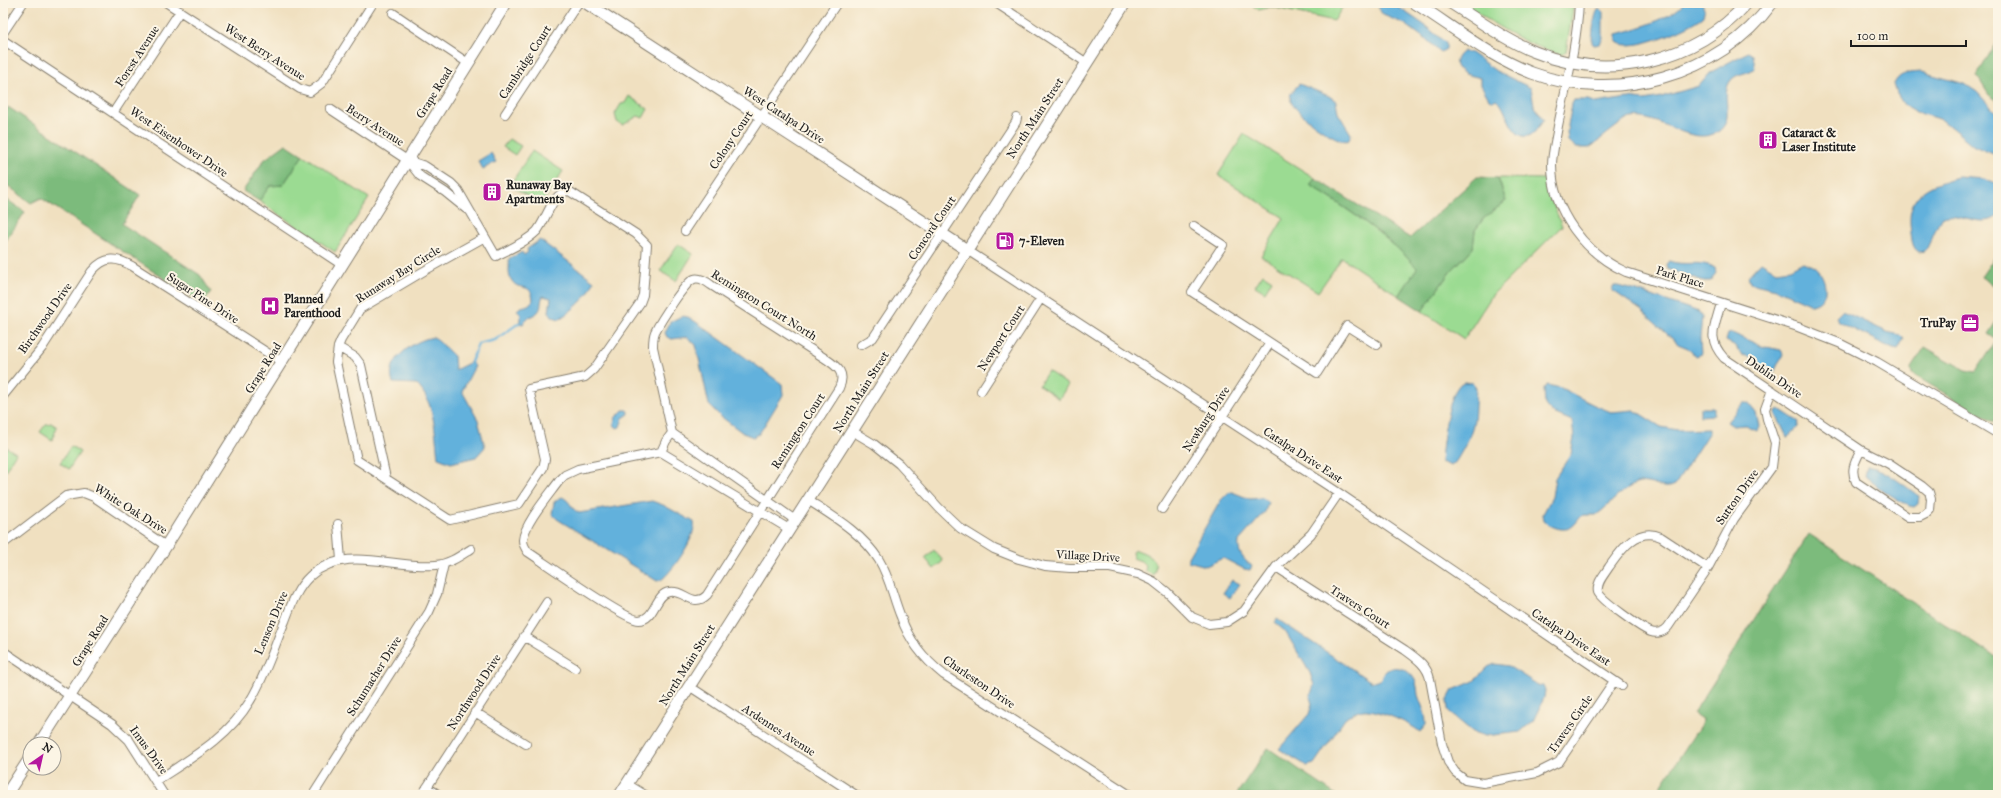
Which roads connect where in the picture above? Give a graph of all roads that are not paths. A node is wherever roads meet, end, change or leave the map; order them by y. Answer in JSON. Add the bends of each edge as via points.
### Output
{"nodes":[{"id":1,"x":23,"y":3,"type":"edge"},
{"id":2,"x":167,"y":3,"type":"edge"},
{"id":3,"x":373,"y":3,"type":"edge"},
{"id":4,"x":506,"y":3,"type":"edge"},
{"id":5,"x":578,"y":3,"type":"edge"},
{"id":6,"x":586,"y":3,"type":"edge"},
{"id":7,"x":837,"y":3,"type":"edge"},
{"id":8,"x":996,"y":3,"type":"edge"},
{"id":9,"x":1125,"y":3,"type":"edge"},
{"id":10,"x":1415,"y":3,"type":"edge"},
{"id":11,"x":1451,"y":3,"type":"edge"},
{"id":12,"x":1580,"y":3,"type":"edge"},
{"id":13,"x":1747,"y":3,"type":"edge"},
{"id":14,"x":1772,"y":3,"type":"edge"},
{"id":15,"x":179,"y":8,"type":"edge"},
{"id":16,"x":393,"y":13,"type":"dead end"},
{"id":17,"x":3,"y":33,"type":"edge"},
{"id":18,"x":3,"y":40,"type":"edge"},
{"id":19,"x":1087,"y":62,"type":"junction"},
{"id":20,"x":468,"y":63,"type":"junction"},
{"id":21,"x":1570,"y":63,"type":"junction"},
{"id":22,"x":1566,"y":82,"type":"junction"},
{"id":23,"x":330,"y":109,"type":"dead end"},
{"id":24,"x":113,"y":113,"type":"junction"},
{"id":25,"x":506,"y":114,"type":"dead end"},
{"id":26,"x":762,"y":116,"type":"junction"},
{"id":27,"x":1017,"y":118,"type":"dead end"},
{"id":28,"x":407,"y":160,"type":"junction"},
{"id":29,"x":1194,"y":226,"type":"dead end"},
{"id":30,"x":685,"y":231,"type":"dead end"},
{"id":31,"x":941,"y":233,"type":"junction"},
{"id":32,"x":485,"y":237,"type":"junction"},
{"id":33,"x":967,"y":250,"type":"junction"},
{"id":34,"x":110,"y":258,"type":"joint"},
{"id":35,"x":342,"y":265,"type":"junction"},
{"id":36,"x":1041,"y":298,"type":"junction"},
{"id":37,"x":1721,"y":303,"type":"junction"},
{"id":38,"x":1270,"y":343,"type":"junction"},
{"id":39,"x":861,"y":345,"type":"dead end"},
{"id":40,"x":1377,"y":345,"type":"dead end"},
{"id":41,"x":338,"y":347,"type":"junction"},
{"id":42,"x":282,"y":362,"type":"junction"},
{"id":43,"x":841,"y":372,"type":"joint"},
{"id":44,"x":1772,"y":390,"type":"junction"},
{"id":45,"x":981,"y":391,"type":"dead end"},
{"id":46,"x":3,"y":396,"type":"edge"},
{"id":47,"x":1223,"y":416,"type":"junction"},
{"id":48,"x":852,"y":431,"type":"junction"},
{"id":49,"x":672,"y":433,"type":"junction"},
{"id":50,"x":1998,"y":434,"type":"edge"},
{"id":51,"x":1860,"y":450,"type":"junction"},
{"id":52,"x":661,"y":452,"type":"junction"},
{"id":53,"x":386,"y":478,"type":"junction"},
{"id":54,"x":1340,"y":493,"type":"junction"},
{"id":55,"x":808,"y":500,"type":"junction"},
{"id":56,"x":767,"y":501,"type":"junction"},
{"id":57,"x":1162,"y":509,"type":"dead end"},
{"id":58,"x":761,"y":510,"type":"junction"},
{"id":59,"x":338,"y":524,"type":"dead end"},
{"id":60,"x":792,"y":524,"type":"junction"},
{"id":61,"x":3,"y":544,"type":"edge"},
{"id":62,"x":166,"y":546,"type":"junction"},
{"id":63,"x":471,"y":549,"type":"dead end"},
{"id":64,"x":341,"y":560,"type":"junction"},
{"id":65,"x":444,"y":564,"type":"junction"},
{"id":66,"x":1276,"y":567,"type":"junction"},
{"id":67,"x":1708,"y":568,"type":"junction"},
{"id":68,"x":547,"y":602,"type":"dead end"},
{"id":69,"x":524,"y":636,"type":"junction"},
{"id":70,"x":3,"y":651,"type":"edge"},
{"id":71,"x":575,"y":668,"type":"dead end"},
{"id":72,"x":1428,"y":672,"type":"joint"},
{"id":73,"x":1614,"y":681,"type":"junction"},
{"id":74,"x":689,"y":686,"type":"junction"},
{"id":75,"x":1622,"y":686,"type":"dead end"},
{"id":76,"x":71,"y":696,"type":"junction"},
{"id":77,"x":475,"y":712,"type":"junction"},
{"id":78,"x":44,"y":736,"type":"edge"},
{"id":79,"x":526,"y":744,"type":"dead end"},
{"id":80,"x":22,"y":770,"type":"edge"},
{"id":81,"x":156,"y":781,"type":"junction"},
{"id":82,"x":627,"y":784,"type":"junction"},
{"id":83,"x":427,"y":787,"type":"junction"},
{"id":84,"x":6,"y":795,"type":"edge"},
{"id":85,"x":164,"y":795,"type":"edge"},
{"id":86,"x":313,"y":795,"type":"edge"},
{"id":87,"x":422,"y":795,"type":"edge"},
{"id":88,"x":439,"y":795,"type":"edge"},
{"id":89,"x":620,"y":795,"type":"edge"},
{"id":90,"x":645,"y":795,"type":"edge"},
{"id":91,"x":856,"y":795,"type":"edge"},
{"id":92,"x":1130,"y":795,"type":"edge"}],
"edges":[{"from":1,"to":17,"type":"street"},
{"from":2,"to":15,"type":"street","name":"West Berry Avenue"},
{"from":3,"to":15,"type":"street","name":"West Berry Avenue","via":[[322,83],[310,92],[300,89]]},
{"from":4,"to":20,"type":"main road","name":"Grape Road"},
{"from":5,"to":25,"type":"street","name":"Cambridge Court"},
{"from":6,"to":26,"type":"main road","name":"West Catalpa Drive"},
{"from":7,"to":26,"type":"street","name":"Colony Court"},
{"from":8,"to":19,"type":"street"},
{"from":9,"to":19,"type":"main road","name":"North Main Street"},
{"from":10,"to":22,"type":"main road","via":[[1510,63],[1533,73]]},
{"from":11,"to":21,"type":"main road","via":[[1517,44]]},
{"from":12,"to":21,"type":"street","name":"Park Place"},
{"from":13,"to":21,"type":"main road","via":[[1708,36],[1673,54],[1646,62],[1618,66]]},
{"from":14,"to":22,"type":"main road","via":[[1741,36],[1698,65],[1649,82],[1591,85]]},
{"from":15,"to":24,"type":"street","name":"Forest Avenue"},
{"from":16,"to":20,"type":"street"},
{"from":18,"to":24,"type":"street","name":"West Eisenhower Drive"},
{"from":19,"to":33,"type":"main road","name":"North Main Street"},
{"from":20,"to":28,"type":"main road","name":"Grape Road"},
{"from":21,"to":22,"type":"street","name":"Park Place"},
{"from":22,"to":37,"type":"street","name":"Park Place","via":[[1552,167],[1563,212],[1574,229],[1595,253],[1616,268]]},
{"from":23,"to":28,"type":"street","name":"Berry Avenue"},
{"from":24,"to":35,"type":"street","name":"West Eisenhower Drive"},
{"from":26,"to":30,"type":"street","name":"Colony Court"},
{"from":26,"to":31,"type":"main road","name":"West Catalpa Drive"},
{"from":27,"to":31,"type":"street","name":"Concord Court","via":[[956,215]]},
{"from":28,"to":32,"type":"street","name":"Runaway Bay Circle","via":[[420,176],[451,196],[474,217]]},
{"from":28,"to":35,"type":"main road","name":"Grape Road"},
{"from":29,"to":38,"type":"street","via":[[1223,245],[1192,292]]},
{"from":31,"to":33,"type":"main road","name":"West Catalpa Drive"},
{"from":31,"to":39,"type":"street","name":"Concord Court","via":[[873,338]]},
{"from":32,"to":41,"type":"street","name":"Runaway Bay Circle","via":[[360,310]]},
{"from":32,"to":53,"type":"street","name":"Runaway Bay Circle","via":[[496,256],[520,244],[537,231],[558,196],[563,191],[569,191],[636,234],[647,245],[642,299],[590,374],[529,389],[545,459],[543,468],[519,504],[450,520]]},
{"from":33,"to":36,"type":"street","name":"Catalpa Drive East"},
{"from":33,"to":48,"type":"main road","name":"North Main Street"},
{"from":34,"to":42,"type":"street","name":"Sugar Pine Drive","via":[[132,266]]},
{"from":34,"to":46,"type":"street","name":"Birchwood Drive","via":[[98,264],[92,271],[42,348]]},
{"from":35,"to":42,"type":"main road","name":"Grape Road"},
{"from":36,"to":45,"type":"street","name":"Newport Court"},
{"from":36,"to":47,"type":"street","name":"Catalpa Drive East"},
{"from":37,"to":44,"type":"street","name":"Dublin Drive","via":[[1713,332],[1715,348],[1724,358]]},
{"from":37,"to":50,"type":"street","name":"Park Place","via":[[1839,343],[1877,362]]},
{"from":38,"to":40,"type":"street","via":[[1317,373],[1347,326]]},
{"from":38,"to":47,"type":"street","name":"Newburg Drive"},
{"from":41,"to":53,"type":"street","via":[[355,357],[361,365]]},
{"from":41,"to":53,"type":"street","name":"Runaway Bay Circle","via":[[336,362],[357,460]]},
{"from":42,"to":62,"type":"main road","name":"Grape Road"},
{"from":43,"to":49,"type":"street","name":"Remington Court North","via":[[838,367],[712,285],[695,279],[686,286],[659,325],[653,339]]},
{"from":43,"to":56,"type":"street","name":"Remington Court","via":[[842,382],[839,388]]},
{"from":44,"to":51,"type":"street","name":"Dublin Drive"},
{"from":44,"to":67,"type":"street","name":"Sutton Drive","via":[[1765,409],[1775,443],[1772,467],[1734,519]]},
{"from":47,"to":54,"type":"street","name":"Catalpa Drive East"},
{"from":47,"to":57,"type":"street","name":"Newburg Drive"},
{"from":48,"to":55,"type":"main road","name":"North Main Street"},
{"from":48,"to":66,"type":"street","name":"Village Drive","via":[[874,444],[899,464],[960,528],[994,549],[1045,566],[1110,568],[1133,573],[1160,586],[1199,621],[1219,624],[1236,618],[1249,605]]},
{"from":49,"to":52,"type":"street"},
{"from":49,"to":56,"type":"street"},
{"from":51,"to":51,"type":"street","name":"Dublin Drive","via":[[1889,464],[1929,492],[1931,504],[1926,514],[1908,517],[1856,482],[1852,468]]},
{"from":52,"to":58,"type":"street"},
{"from":52,"to":58,"type":"street","name":"Remington Court","via":[[578,469],[565,475],[525,532],[524,546],[532,554],[616,609],[639,620],[650,614],[667,592],[676,592],[693,600],[704,598]]},
{"from":54,"to":66,"type":"street","name":"Village Drive","via":[[1310,534]]},
{"from":54,"to":73,"type":"street","name":"Catalpa Drive East"},
{"from":55,"to":60,"type":"main road","name":"North Main Street"},
{"from":55,"to":92,"type":"street","name":"Charleston Drive","via":[[848,527],[879,560],[891,582],[905,628],[920,652],[934,666],[944,675]]},
{"from":56,"to":58,"type":"street","name":"Remington Court"},
{"from":56,"to":60,"type":"street"},
{"from":58,"to":60,"type":"street"},
{"from":59,"to":64,"type":"street"},
{"from":60,"to":74,"type":"main road","name":"North Main Street"},
{"from":61,"to":62,"type":"street","name":"White Oak Drive","via":[[66,496],[84,493],[94,497]]},
{"from":62,"to":76,"type":"main road","name":"Grape Road"},
{"from":63,"to":65,"type":"street","name":"Lenson Drive"},
{"from":64,"to":65,"type":"street","name":"Lenson Drive"},
{"from":64,"to":81,"type":"street","name":"Lenson Drive","via":[[319,570],[302,585],[255,692],[239,718],[222,736]]},
{"from":65,"to":86,"type":"street","name":"Schumacher Drive","via":[[437,594],[429,612]]},
{"from":66,"to":72,"type":"street","name":"Travers Court","via":[[1416,658]]},
{"from":67,"to":67,"type":"street","name":"Sutton Drive","via":[[1661,537],[1649,534],[1625,545],[1605,573],[1597,589],[1598,595],[1648,631],[1658,632],[1666,629]]},
{"from":68,"to":69,"type":"street","name":"Northwood Drive"},
{"from":69,"to":71,"type":"street"},
{"from":69,"to":77,"type":"street","name":"Northwood Drive"},
{"from":70,"to":76,"type":"street","name":"Imus Drive"},
{"from":72,"to":73,"type":"street","name":"Travers Circle","via":[[1445,756],[1460,776],[1476,783],[1537,773],[1559,762]]},
{"from":73,"to":75,"type":"street","name":"Catalpa Drive East"},
{"from":74,"to":82,"type":"main road","name":"North Main Street"},
{"from":74,"to":91,"type":"street","name":"Ardennes Avenue"},
{"from":76,"to":78,"type":"main road","name":"Grape Road"},
{"from":76,"to":81,"type":"street","name":"Imus Drive","via":[[120,731]]},
{"from":77,"to":79,"type":"street"},
{"from":77,"to":83,"type":"street","name":"Northwood Drive"},
{"from":80,"to":84,"type":"main road"},
{"from":81,"to":85,"type":"street","name":"Imus Drive"},
{"from":82,"to":89,"type":"main road","name":"North Main Street"},
{"from":82,"to":90,"type":"street"},
{"from":83,"to":87,"type":"street","name":"Northwood Drive"},
{"from":83,"to":88,"type":"street"}]}
